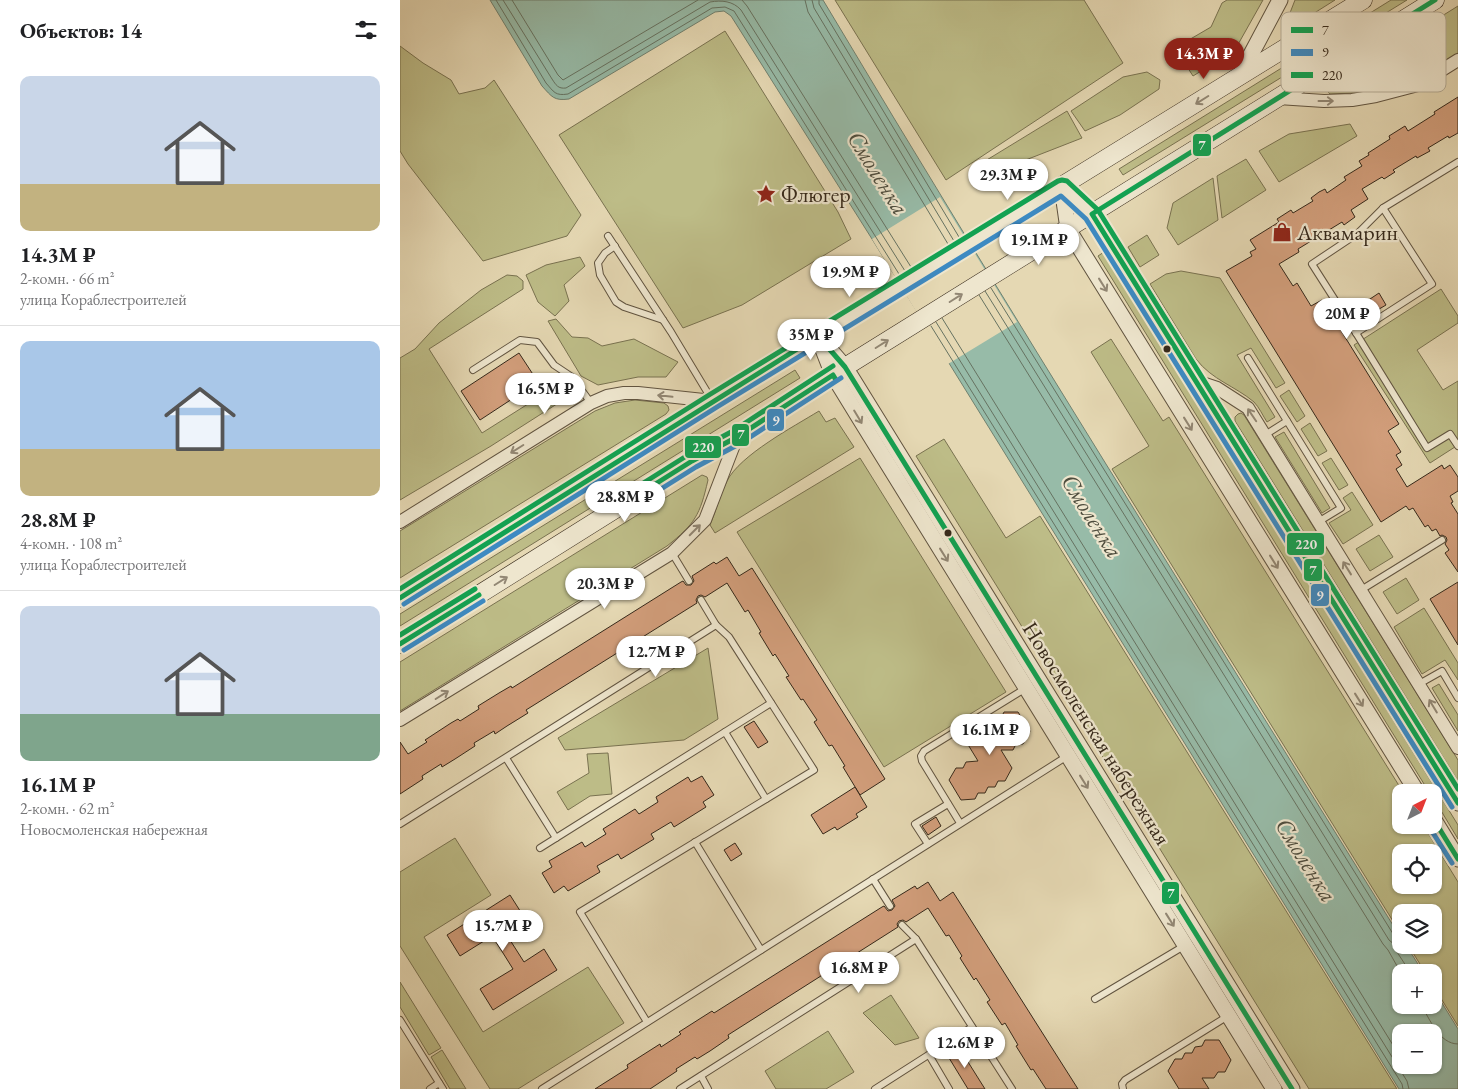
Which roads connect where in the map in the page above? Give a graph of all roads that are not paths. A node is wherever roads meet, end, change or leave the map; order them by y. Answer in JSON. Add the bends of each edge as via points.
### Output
{"nodes":[{"id":1,"x":1280,"y":0,"type":"edge"},
{"id":2,"x":1363,"y":0,"type":"edge"},
{"id":3,"x":1435,"y":0,"type":"edge"},
{"id":4,"x":1344,"y":12,"type":"edge"},
{"id":5,"x":1416,"y":12,"type":"edge"},
{"id":6,"x":1281,"y":51,"type":"edge"},
{"id":7,"x":1458,"y":60,"type":"edge"},
{"id":8,"x":1446,"y":68,"type":"edge"},
{"id":9,"x":1239,"y":77,"type":"junction"},
{"id":10,"x":1288,"y":92,"type":"edge"},
{"id":11,"x":1391,"y":92,"type":"edge"},
{"id":12,"x":1278,"y":98,"type":"junction"},
{"id":13,"x":1458,"y":162,"type":"edge"},
{"id":14,"x":1062,"y":187,"type":"junction"},
{"id":15,"x":1383,"y":208,"type":"junction"},
{"id":16,"x":1092,"y":214,"type":"junction"},
{"id":17,"x":1068,"y":229,"type":"junction"},
{"id":18,"x":608,"y":236,"type":"dead end"},
{"id":19,"x":615,"y":246,"type":"junction"},
{"id":20,"x":664,"y":320,"type":"junction"},
{"id":21,"x":1356,"y":333,"type":"junction"},
{"id":22,"x":818,"y":336,"type":"junction"},
{"id":23,"x":1248,"y":358,"type":"dead end"},
{"id":24,"x":473,"y":370,"type":"dead end"},
{"id":25,"x":839,"y":371,"type":"junction"},
{"id":26,"x":1196,"y":381,"type":"junction"},
{"id":27,"x":713,"y":401,"type":"junction"},
{"id":28,"x":591,"y":403,"type":"junction"},
{"id":29,"x":1287,"y":421,"type":"junction"},
{"id":30,"x":1265,"y":434,"type":"junction"},
{"id":31,"x":737,"y":436,"type":"junction"},
{"id":32,"x":1458,"y":446,"type":"edge"},
{"id":33,"x":400,"y":522,"type":"edge"},
{"id":34,"x":1318,"y":522,"type":"junction"},
{"id":35,"x":1442,"y":540,"type":"dead end"},
{"id":36,"x":672,"y":553,"type":"junction"},
{"id":37,"x":689,"y":581,"type":"dead end"},
{"id":38,"x":1361,"y":590,"type":"junction"},
{"id":39,"x":400,"y":598,"type":"edge"},
{"id":40,"x":701,"y":600,"type":"dead end"},
{"id":41,"x":716,"y":625,"type":"junction"},
{"id":42,"x":400,"y":644,"type":"edge"},
{"id":43,"x":1032,"y":684,"type":"junction"},
{"id":44,"x":1420,"y":684,"type":"junction"},
{"id":45,"x":1458,"y":698,"type":"edge"},
{"id":46,"x":771,"y":703,"type":"junction"},
{"id":47,"x":400,"y":720,"type":"edge"},
{"id":48,"x":725,"y":732,"type":"junction"},
{"id":49,"x":1458,"y":748,"type":"edge"},
{"id":50,"x":1074,"y":751,"type":"junction"},
{"id":51,"x":506,"y":758,"type":"junction"},
{"id":52,"x":1412,"y":784,"type":"edge"},
{"id":53,"x":766,"y":799,"type":"junction"},
{"id":54,"x":1458,"y":803,"type":"edge"},
{"id":55,"x":948,"y":804,"type":"junction"},
{"id":56,"x":400,"y":824,"type":"edge"},
{"id":57,"x":960,"y":824,"type":"junction"},
{"id":58,"x":1442,"y":833,"type":"edge"},
{"id":59,"x":556,"y":838,"type":"junction"},
{"id":60,"x":696,"y":842,"type":"junction"},
{"id":61,"x":928,"y":844,"type":"junction"},
{"id":62,"x":540,"y":848,"type":"dead end"},
{"id":63,"x":1458,"y":859,"type":"edge"},
{"id":64,"x":873,"y":879,"type":"junction"},
{"id":65,"x":890,"y":906,"type":"dead end"},
{"id":66,"x":902,"y":925,"type":"dead end"},
{"id":67,"x":916,"y":939,"type":"junction"},
{"id":68,"x":1186,"y":945,"type":"junction"},
{"id":69,"x":761,"y":950,"type":"junction"},
{"id":70,"x":1094,"y":998,"type":"dead end"},
{"id":71,"x":1235,"y":1011,"type":"junction"},
{"id":72,"x":400,"y":1020,"type":"edge"},
{"id":73,"x":647,"y":1022,"type":"junction"},
{"id":74,"x":972,"y":1027,"type":"junction"},
{"id":75,"x":929,"y":1055,"type":"junction"},
{"id":76,"x":700,"y":1076,"type":"junction"},
{"id":77,"x":441,"y":1086,"type":"edge"},
{"id":78,"x":1277,"y":1086,"type":"edge"},
{"id":79,"x":430,"y":1089,"type":"edge"},
{"id":80,"x":542,"y":1089,"type":"edge"},
{"id":81,"x":680,"y":1089,"type":"edge"},
{"id":82,"x":708,"y":1089,"type":"edge"},
{"id":83,"x":875,"y":1089,"type":"edge"},
{"id":84,"x":949,"y":1089,"type":"edge"},
{"id":85,"x":1012,"y":1089,"type":"edge"},
{"id":86,"x":1123,"y":1089,"type":"edge"}],
"edges":[{"from":1,"to":9,"type":"street"},
{"from":2,"to":4,"type":"main road"},
{"from":3,"to":5,"type":"main road"},
{"from":6,"to":9,"type":"main road"},
{"from":8,"to":7,"type":"street","one_way":true},
{"from":9,"to":14,"type":"main road","one_way":true},
{"from":10,"to":12,"type":"main road"},
{"from":12,"to":11,"type":"street","one_way":true,"via":[[1352,100]]},
{"from":12,"to":16,"type":"main road"},
{"from":13,"to":15,"type":"lane"},
{"from":14,"to":16,"type":"street"},
{"from":14,"to":17,"type":"street"},
{"from":14,"to":22,"type":"main road"},
{"from":15,"to":21,"type":"lane","via":[[1357,234],[1312,264]]},
{"from":15,"to":21,"type":"lane","via":[[1432,284]]},
{"from":16,"to":17,"type":"main road"},
{"from":16,"to":26,"type":"street"},
{"from":25,"to":17,"type":"main road","one_way":true},
{"from":17,"to":52,"type":"street","one_way":true},
{"from":18,"to":19,"type":"lane"},
{"from":19,"to":20,"type":"lane"},
{"from":19,"to":20,"type":"lane","via":[[598,263],[600,275],[616,302]]},
{"from":20,"to":27,"type":"lane"},
{"from":21,"to":32,"type":"lane","via":[[1427,448],[1450,434]]},
{"from":22,"to":25,"type":"street","name":"Новосмоленская набережная"},
{"from":22,"to":27,"type":"main road"},
{"from":23,"to":29,"type":"lane"},
{"from":24,"to":28,"type":"lane","via":[[520,340],[537,342],[554,365],[572,377]]},
{"from":25,"to":31,"type":"main road"},
{"from":25,"to":43,"type":"street","name":"Новосмоленская набережная"},
{"from":30,"to":26,"type":"street","one_way":true,"via":[[1248,408],[1217,388]]},
{"from":26,"to":54,"type":"street"},
{"from":27,"to":28,"type":"street","one_way":true,"via":[[638,392],[607,396]]},
{"from":27,"to":39,"type":"main road"},
{"from":28,"to":33,"type":"street","one_way":true},
{"from":29,"to":30,"type":"lane"},
{"from":29,"to":34,"type":"lane","via":[[1341,508]]},
{"from":30,"to":34,"type":"street"},
{"from":36,"to":31,"type":"street","one_way":true,"via":[[705,520]]},
{"from":42,"to":31,"type":"main road","one_way":true},
{"from":38,"to":34,"type":"street","one_way":true},
{"from":35,"to":38,"type":"lane"},
{"from":36,"to":37,"type":"lane"},
{"from":47,"to":36,"type":"street","one_way":true},
{"from":38,"to":44,"type":"street"},
{"from":40,"to":41,"type":"lane"},
{"from":41,"to":46,"type":"lane","via":[[729,637]]},
{"from":41,"to":51,"type":"lane"},
{"from":43,"to":50,"type":"street","name":"Новосмоленская набережная"},
{"from":43,"to":55,"type":"lane","via":[[924,751],[922,760]]},
{"from":44,"to":45,"type":"lane","via":[[1442,671]]},
{"from":49,"to":44,"type":"street","one_way":true},
{"from":46,"to":48,"type":"lane"},
{"from":46,"to":53,"type":"lane","via":[[814,770]]},
{"from":48,"to":53,"type":"lane"},
{"from":48,"to":59,"type":"lane"},
{"from":50,"to":57,"type":"lane"},
{"from":50,"to":68,"type":"street","name":"Новосмоленская набережная","one_way":true},
{"from":50,"to":71,"type":"street","name":"Новосмоленская набережная"},
{"from":51,"to":56,"type":"lane"},
{"from":51,"to":59,"type":"lane"},
{"from":53,"to":60,"type":"lane"},
{"from":55,"to":57,"type":"lane"},
{"from":55,"to":61,"type":"lane","via":[[915,824]]},
{"from":57,"to":61,"type":"lane"},
{"from":58,"to":63,"type":"street"},
{"from":59,"to":62,"type":"lane"},
{"from":60,"to":69,"type":"lane"},
{"from":60,"to":73,"type":"lane","via":[[580,912]]},
{"from":61,"to":64,"type":"lane"},
{"from":64,"to":65,"type":"lane"},
{"from":64,"to":69,"type":"lane"},
{"from":66,"to":67,"type":"lane"},
{"from":67,"to":74,"type":"lane"},
{"from":67,"to":76,"type":"lane"},
{"from":68,"to":70,"type":"lane"},
{"from":68,"to":71,"type":"street","name":"Новосмоленская набережная"},
{"from":69,"to":73,"type":"lane"},
{"from":71,"to":78,"type":"street","name":"Новосмоленская набережная"},
{"from":71,"to":86,"type":"lane","via":[[1126,1080],[1122,1084]]},
{"from":72,"to":77,"type":"lane"},
{"from":73,"to":80,"type":"lane"},
{"from":74,"to":75,"type":"lane"},
{"from":74,"to":85,"type":"lane"},
{"from":75,"to":83,"type":"lane"},
{"from":75,"to":84,"type":"lane"},
{"from":76,"to":81,"type":"lane"},
{"from":76,"to":82,"type":"lane"},
{"from":77,"to":79,"type":"lane"}]}
